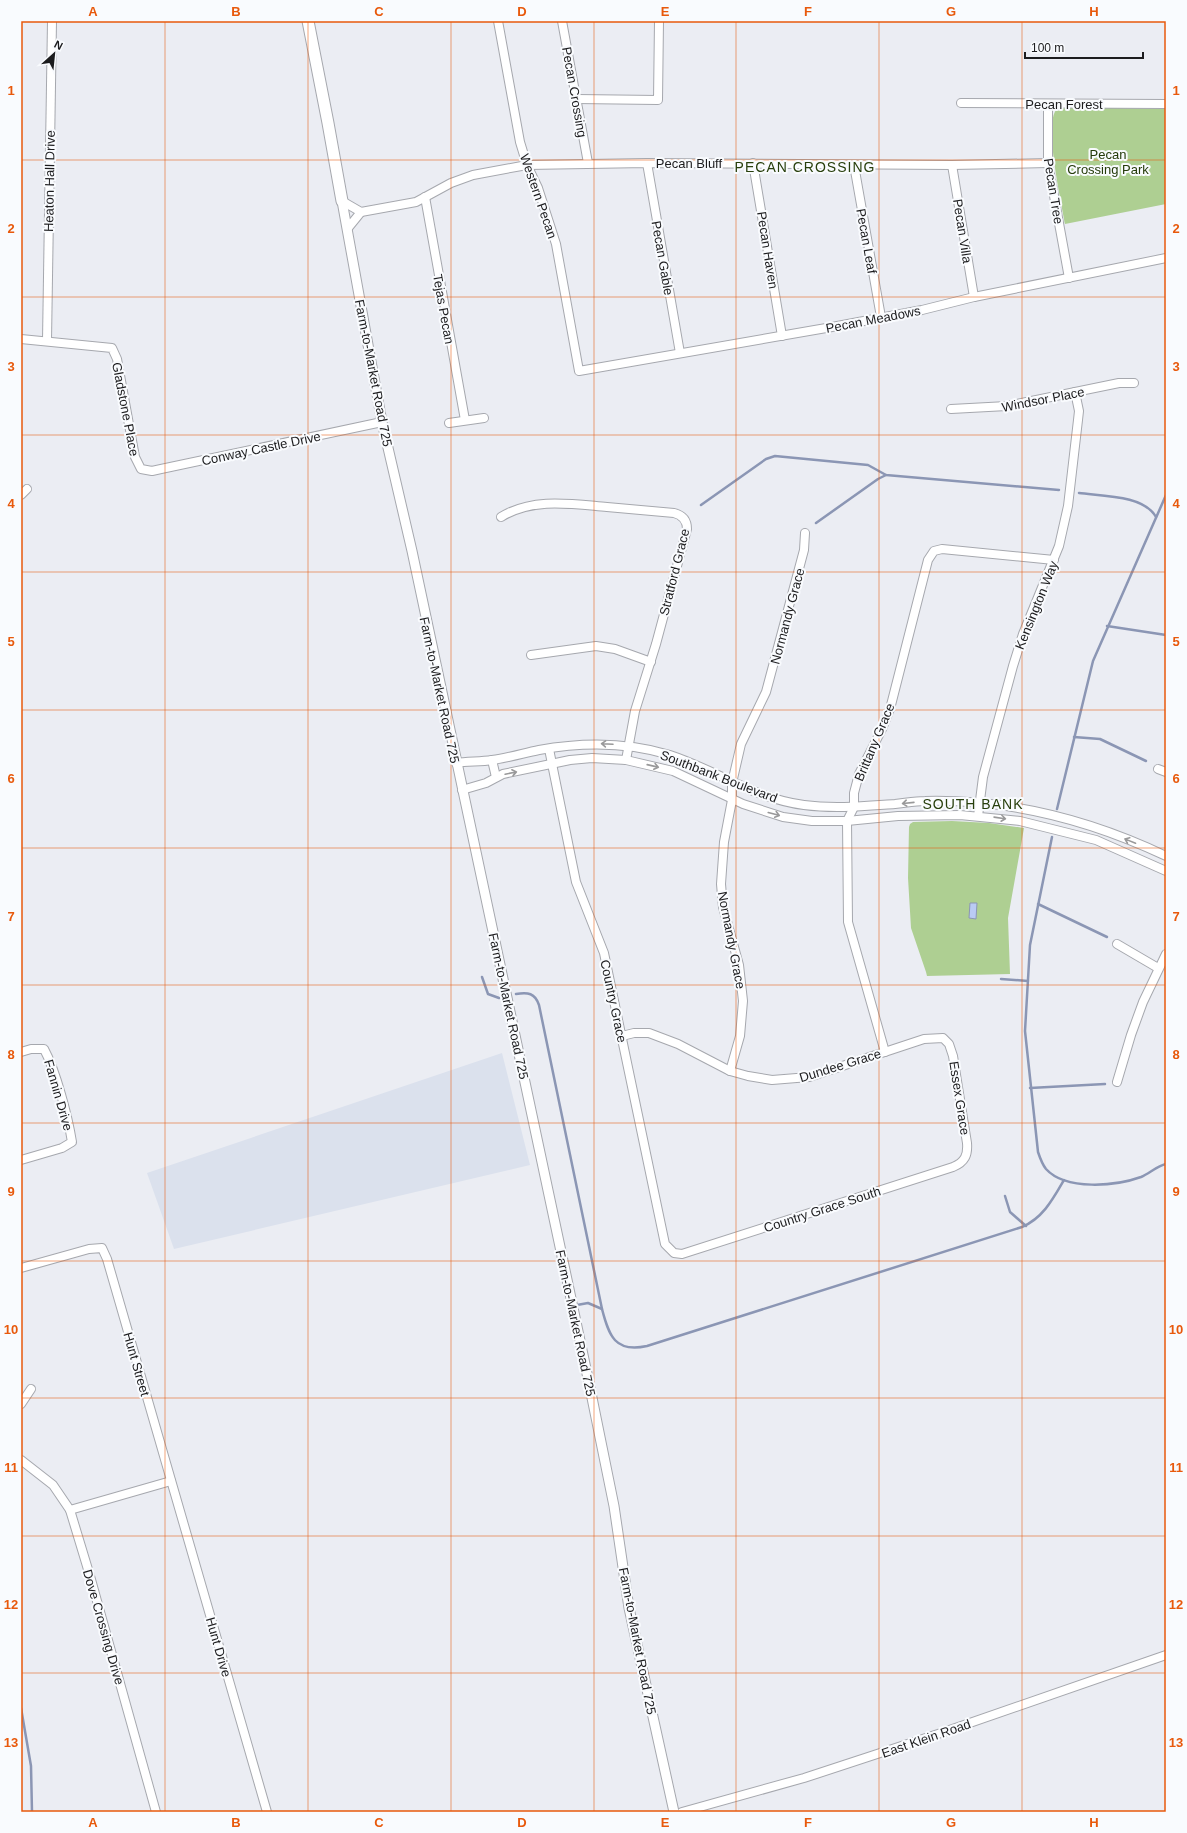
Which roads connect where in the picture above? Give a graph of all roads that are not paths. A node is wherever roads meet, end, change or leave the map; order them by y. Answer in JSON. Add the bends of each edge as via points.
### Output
{"nodes":[{"id":1,"x":52,"y":21,"type":"edge"},
{"id":2,"x":308,"y":21,"type":"edge"},
{"id":3,"x":498,"y":21,"type":"edge"},
{"id":4,"x":562,"y":21,"type":"edge"},
{"id":5,"x":659,"y":21,"type":"edge"},
{"id":6,"x":576,"y":99,"type":"junction"},
{"id":7,"x":961,"y":103,"type":"dead end"},
{"id":8,"x":1048,"y":104,"type":"junction"},
{"id":9,"x":1166,"y":104,"type":"edge"},
{"id":10,"x":588,"y":163,"type":"junction"},
{"id":11,"x":647,"y":163,"type":"junction"},
{"id":12,"x":753,"y":163,"type":"junction"},
{"id":13,"x":1048,"y":163,"type":"junction"},
{"id":14,"x":527,"y":165,"type":"junction"},
{"id":15,"x":854,"y":165,"type":"junction"},
{"id":16,"x":952,"y":165,"type":"junction"},
{"id":17,"x":425,"y":198,"type":"junction"},
{"id":18,"x":342,"y":201,"type":"junction"},
{"id":19,"x":361,"y":212,"type":"junction"},
{"id":20,"x":348,"y":228,"type":"junction"},
{"id":21,"x":1166,"y":258,"type":"edge"},
{"id":22,"x":1069,"y":278,"type":"junction"},
{"id":23,"x":974,"y":297,"type":"junction"},
{"id":24,"x":881,"y":317,"type":"junction"},
{"id":25,"x":782,"y":336,"type":"junction"},
{"id":26,"x":21,"y":339,"type":"edge"},
{"id":27,"x":46,"y":342,"type":"junction"},
{"id":28,"x":680,"y":353,"type":"junction"},
{"id":29,"x":579,"y":371,"type":"joint"},
{"id":30,"x":1134,"y":383,"type":"dead end"},
{"id":31,"x":1075,"y":392,"type":"junction"},
{"id":32,"x":951,"y":410,"type":"dead end"},
{"id":33,"x":484,"y":418,"type":"dead end"},
{"id":34,"x":465,"y":420,"type":"junction"},
{"id":35,"x":382,"y":422,"type":"junction"},
{"id":36,"x":449,"y":423,"type":"dead end"},
{"id":37,"x":141,"y":470,"type":"joint"},
{"id":38,"x":501,"y":517,"type":"dead end"},
{"id":39,"x":805,"y":533,"type":"dead end"},
{"id":40,"x":1054,"y":560,"type":"junction"},
{"id":41,"x":530,"y":656,"type":"dead end"},
{"id":42,"x":651,"y":662,"type":"junction"},
{"id":43,"x":627,"y":746,"type":"junction"},
{"id":44,"x":549,"y":749,"type":"junction"},
{"id":45,"x":492,"y":760,"type":"junction"},
{"id":46,"x":626,"y":760,"type":"junction"},
{"id":47,"x":456,"y":763,"type":"junction"},
{"id":48,"x":552,"y":764,"type":"junction"},
{"id":49,"x":1158,"y":769,"type":"dead end"},
{"id":50,"x":1166,"y":772,"type":"edge"},
{"id":51,"x":496,"y":777,"type":"junction"},
{"id":52,"x":732,"y":783,"type":"junction"},
{"id":53,"x":462,"y":790,"type":"junction"},
{"id":54,"x":732,"y":800,"type":"junction"},
{"id":55,"x":979,"y":803,"type":"junction"},
{"id":56,"x":854,"y":807,"type":"junction"},
{"id":57,"x":978,"y":816,"type":"junction"},
{"id":58,"x":847,"y":822,"type":"junction"},
{"id":59,"x":1166,"y":856,"type":"edge"},
{"id":60,"x":1166,"y":871,"type":"edge"},
{"id":61,"x":1117,"y":944,"type":"dead end"},
{"id":62,"x":1166,"y":954,"type":"edge"},
{"id":63,"x":1158,"y":968,"type":"junction"},
{"id":64,"x":622,"y":1036,"type":"junction"},
{"id":65,"x":946,"y":1040,"type":"joint"},
{"id":66,"x":21,"y":1052,"type":"edge"},
{"id":67,"x":885,"y":1052,"type":"junction"},
{"id":68,"x":730,"y":1071,"type":"junction"},
{"id":69,"x":1117,"y":1082,"type":"dead end"},
{"id":70,"x":966,"y":1157,"type":"joint"},
{"id":71,"x":21,"y":1160,"type":"edge"},
{"id":72,"x":674,"y":1253,"type":"joint"},
{"id":73,"x":21,"y":1268,"type":"edge"},
{"id":74,"x":31,"y":1389,"type":"dead end"},
{"id":75,"x":21,"y":1404,"type":"edge"},
{"id":76,"x":21,"y":1460,"type":"edge"},
{"id":77,"x":171,"y":1481,"type":"junction"},
{"id":78,"x":70,"y":1510,"type":"junction"},
{"id":79,"x":1166,"y":1655,"type":"edge"},
{"id":80,"x":156,"y":1812,"type":"edge"},
{"id":81,"x":267,"y":1812,"type":"edge"},
{"id":82,"x":674,"y":1812,"type":"edge"},
{"id":83,"x":682,"y":1812,"type":"edge"}],
"edges":[{"from":1,"to":27,"type":"street","name":"Heaton Hall Drive"},
{"from":2,"to":18,"type":"main road"},
{"from":3,"to":14,"type":"street","name":"Western Pecan","via":[[516,121]]},
{"from":4,"to":6,"type":"street","name":"Pecan Crossing"},
{"from":5,"to":6,"type":"street","via":[[658,100]]},
{"from":6,"to":10,"type":"street","name":"Pecan Crossing"},
{"from":7,"to":8,"type":"street","name":"Pecan Forest"},
{"from":8,"to":9,"type":"street","name":"Pecan Forest"},
{"from":8,"to":13,"type":"street","name":"Pecan Tree"},
{"from":10,"to":11,"type":"street","name":"Pecan Bluff"},
{"from":10,"to":14,"type":"street","name":"Pecan Bluff"},
{"from":11,"to":12,"type":"street","name":"Pecan Bluff"},
{"from":11,"to":28,"type":"street","name":"Pecan Gable"},
{"from":12,"to":15,"type":"street","name":"Pecan Bluff"},
{"from":12,"to":25,"type":"street","name":"Pecan Haven"},
{"from":13,"to":16,"type":"street","name":"Pecan Bluff"},
{"from":13,"to":22,"type":"street","name":"Pecan Tree"},
{"from":14,"to":17,"type":"street","name":"Pecan Bluff","via":[[473,175],[451,183]]},
{"from":14,"to":29,"type":"street","name":"Western Pecan","via":[[538,188],[556,244]]},
{"from":15,"to":16,"type":"street","name":"Pecan Bluff"},
{"from":15,"to":24,"type":"street","name":"Pecan Leaf"},
{"from":16,"to":23,"type":"street","name":"Pecan Villa"},
{"from":17,"to":19,"type":"street","name":"Pecan Bluff"},
{"from":17,"to":34,"type":"street","name":"Tejas Pecan"},
{"from":18,"to":19,"type":"street"},
{"from":18,"to":20,"type":"street","name":"Farm-to-Market Road 725"},
{"from":19,"to":20,"type":"street"},
{"from":20,"to":35,"type":"street","name":"Farm-to-Market Road 725"},
{"from":21,"to":22,"type":"street","name":"Pecan Meadows"},
{"from":22,"to":23,"type":"street","name":"Pecan Meadows"},
{"from":23,"to":24,"type":"street","name":"Pecan Meadows"},
{"from":24,"to":25,"type":"street","name":"Pecan Meadows"},
{"from":25,"to":28,"type":"street","name":"Pecan Meadows"},
{"from":26,"to":27,"type":"street"},
{"from":27,"to":37,"type":"street","name":"Gladstone Place","via":[[112,348],[117,359],[135,457]]},
{"from":28,"to":29,"type":"street","name":"Pecan Meadows"},
{"from":30,"to":31,"type":"street","name":"Windsor Place","via":[[1119,383]]},
{"from":31,"to":32,"type":"street","name":"Windsor Place","via":[[996,408]]},
{"from":31,"to":40,"type":"street","name":"Kensington Way","via":[[1079,411],[1068,506]]},
{"from":33,"to":34,"type":"street"},
{"from":34,"to":36,"type":"street"},
{"from":35,"to":37,"type":"street","name":"Conway Castle Drive","via":[[161,469]]},
{"from":35,"to":47,"type":"street","name":"Farm-to-Market Road 725"},
{"from":38,"to":42,"type":"street","name":"Stratford Grace","via":[[516,509],[560,503],[674,513],[684,518],[687,528]]},
{"from":39,"to":52,"type":"street","name":"Normandy Grace","via":[[804,550],[766,692],[741,744]]},
{"from":40,"to":55,"type":"street","name":"Kensington Way","via":[[1018,649],[983,777]]},
{"from":40,"to":56,"type":"street","name":"Brittany Grace","via":[[946,549],[934,551],[928,560],[888,714],[857,779]]},
{"from":41,"to":42,"type":"street","via":[[596,646],[615,649]]},
{"from":42,"to":43,"type":"street","name":"Stratford Grace"},
{"from":43,"to":44,"type":"street","name":"Southbank Boulevard","one_way":true,"via":[[592,744]]},
{"from":43,"to":46,"type":"street","name":"Stratford Grace"},
{"from":43,"to":52,"type":"street","name":"Southbank Boulevard","via":[[680,759]]},
{"from":44,"to":45,"type":"street","name":"Southbank Boulevard"},
{"from":44,"to":48,"type":"street","name":"Country Grace"},
{"from":45,"to":47,"type":"street","name":"Southbank Boulevard"},
{"from":45,"to":51,"type":"street"},
{"from":46,"to":48,"type":"street","name":"Southbank Boulevard","via":[[586,759]]},
{"from":46,"to":54,"type":"street","name":"Southbank Boulevard","one_way":true,"via":[[673,771]]},
{"from":47,"to":53,"type":"street","name":"Farm-to-Market Road 725"},
{"from":51,"to":48,"type":"street","name":"Southbank Boulevard","one_way":true},
{"from":48,"to":64,"type":"street","name":"Country Grace","via":[[576,882],[602,948]]},
{"from":49,"to":50,"type":"street"},
{"from":51,"to":53,"type":"street","name":"Southbank Boulevard","via":[[486,783]]},
{"from":52,"to":54,"type":"street","name":"Normandy Grace"},
{"from":52,"to":56,"type":"street","name":"Southbank Boulevard","via":[[766,796],[802,805]]},
{"from":53,"to":82,"type":"street","name":"Farm-to-Market Road 725","via":[[597,1422],[614,1506],[629,1608]]},
{"from":54,"to":58,"type":"street","name":"Southbank Boulevard","one_way":true,"via":[[783,816],[812,821]]},
{"from":54,"to":68,"type":"street","name":"Normandy Grace","via":[[724,842],[721,884],[726,922],[739,964],[743,1001],[740,1036]]},
{"from":55,"to":56,"type":"street","name":"Southbank Boulevard","one_way":true,"via":[[923,801]]},
{"from":55,"to":57,"type":"street","name":"Kensington Way"},
{"from":59,"to":55,"type":"street","name":"Southbank Boulevard","one_way":true,"via":[[1074,821],[1033,810]]},
{"from":56,"to":58,"type":"street","name":"Brittany Grace"},
{"from":57,"to":58,"type":"street","name":"Southbank Boulevard","via":[[924,815]]},
{"from":57,"to":60,"type":"street","name":"Southbank Boulevard","one_way":true,"via":[[1020,821],[1081,836],[1112,846]]},
{"from":58,"to":67,"type":"street","name":"Brittany Grace","via":[[848,922]]},
{"from":61,"to":63,"type":"street"},
{"from":62,"to":63,"type":"street"},
{"from":63,"to":69,"type":"street","via":[[1137,1018]]},
{"from":64,"to":68,"type":"street","name":"Dundee Grace","via":[[643,1032],[656,1035]]},
{"from":64,"to":72,"type":"street","name":"Country Grace","via":[[665,1244]]},
{"from":65,"to":67,"type":"street","name":"Dundee Grace","via":[[924,1039]]},
{"from":65,"to":70,"type":"street","name":"Essex Grace","via":[[953,1056],[967,1143]]},
{"from":66,"to":71,"type":"street","name":"Fannin Drive","via":[[44,1049],[51,1061],[72,1142],[62,1148]]},
{"from":67,"to":68,"type":"street","name":"Dundee Grace","via":[[796,1079],[760,1079]]},
{"from":70,"to":72,"type":"street","name":"Country Grace South","via":[[954,1167],[682,1254]]},
{"from":73,"to":77,"type":"street","name":"Hunt Street","via":[[89,1249],[102,1248]]},
{"from":74,"to":75,"type":"street"},
{"from":76,"to":78,"type":"street","name":"Dove Crossing Drive","via":[[53,1485]]},
{"from":77,"to":78,"type":"street"},
{"from":77,"to":81,"type":"street","name":"Hunt Drive"},
{"from":78,"to":80,"type":"street","name":"Dove Crossing Drive"},
{"from":79,"to":83,"type":"street","name":"East Klein Road","via":[[804,1778]]}]}
